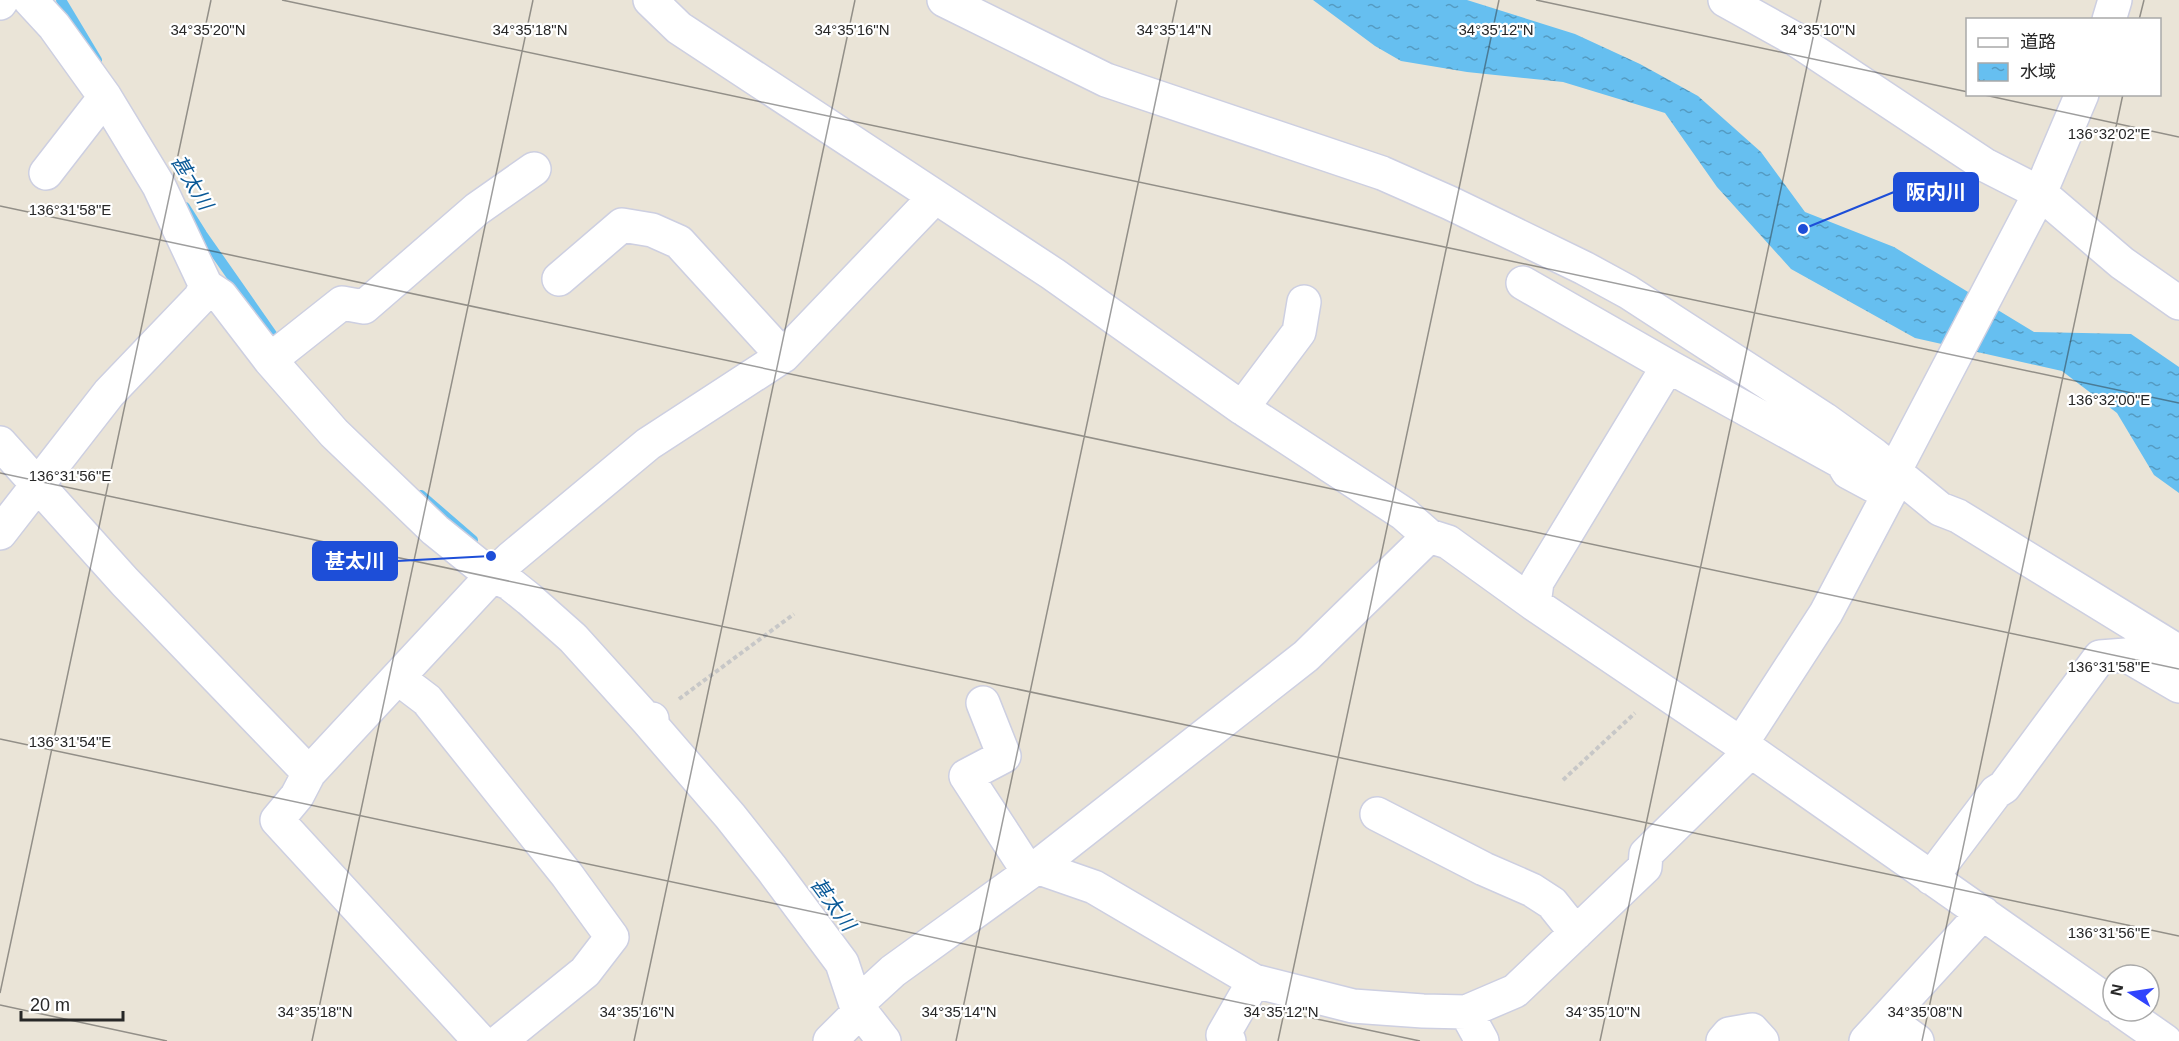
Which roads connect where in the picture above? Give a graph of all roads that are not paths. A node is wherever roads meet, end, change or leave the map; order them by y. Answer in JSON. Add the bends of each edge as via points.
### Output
{"nodes":[{"id":1,"x":30,"y":0,"type":"edge"},
{"id":2,"x":650,"y":0,"type":"edge"},
{"id":3,"x":944,"y":0,"type":"edge"},
{"id":4,"x":1725,"y":0,"type":"edge"},
{"id":5,"x":2115,"y":0,"type":"edge"},
{"id":6,"x":2110,"y":18,"type":"edge"},
{"id":7,"x":2081,"y":96,"type":"edge"},
{"id":8,"x":105,"y":97,"type":"junction"},
{"id":9,"x":534,"y":169,"type":"dead end"},
{"id":10,"x":46,"y":173,"type":"dead end"},
{"id":11,"x":934,"y":198,"type":"junction"},
{"id":12,"x":2037,"y":199,"type":"junction"},
{"id":13,"x":559,"y":279,"type":"dead end"},
{"id":14,"x":1523,"y":283,"type":"dead end"},
{"id":15,"x":206,"y":286,"type":"junction"},
{"id":16,"x":1304,"y":302,"type":"dead end"},
{"id":17,"x":2179,"y":303,"type":"edge"},
{"id":18,"x":279,"y":353,"type":"junction"},
{"id":19,"x":783,"y":356,"type":"junction"},
{"id":20,"x":1668,"y":366,"type":"junction"},
{"id":21,"x":1242,"y":408,"type":"junction"},
{"id":22,"x":0,"y":443,"type":"edge"},
{"id":23,"x":1891,"y":483,"type":"junction"},
{"id":24,"x":37,"y":486,"type":"junction"},
{"id":25,"x":0,"y":533,"type":"edge"},
{"id":26,"x":1429,"y":536,"type":"junction"},
{"id":27,"x":501,"y":568,"type":"junction"},
{"id":28,"x":1534,"y":604,"type":"junction"},
{"id":29,"x":2179,"y":652,"type":"edge"},
{"id":30,"x":398,"y":678,"type":"junction"},
{"id":31,"x":2179,"y":686,"type":"edge"},
{"id":32,"x":983,"y":703,"type":"dead end"},
{"id":33,"x":1746,"y":748,"type":"junction"},
{"id":34,"x":309,"y":773,"type":"junction"},
{"id":35,"x":1377,"y":814,"type":"dead end"},
{"id":36,"x":1036,"y":867,"type":"junction"},
{"id":37,"x":1931,"y":878,"type":"junction"},
{"id":38,"x":1983,"y":914,"type":"junction"},
{"id":39,"x":1576,"y":933,"type":"junction"},
{"id":40,"x":1254,"y":981,"type":"junction"},
{"id":41,"x":2101,"y":997,"type":"edge"},
{"id":42,"x":858,"y":1008,"type":"junction"},
{"id":43,"x":1466,"y":1012,"type":"junction"},
{"id":44,"x":2139,"y":1023,"type":"edge"},
{"id":45,"x":1876,"y":1030,"type":"edge"},
{"id":46,"x":480,"y":1041,"type":"edge"},
{"id":47,"x":500,"y":1041,"type":"edge"},
{"id":48,"x":830,"y":1041,"type":"edge"},
{"id":49,"x":884,"y":1041,"type":"edge"},
{"id":50,"x":1229,"y":1041,"type":"edge"},
{"id":51,"x":1482,"y":1041,"type":"edge"},
{"id":52,"x":1723,"y":1041,"type":"edge"},
{"id":53,"x":1762,"y":1041,"type":"edge"},
{"id":54,"x":1917,"y":1041,"type":"edge"},
{"id":55,"x":2165,"y":1041,"type":"edge"}],
"edges":[{"from":1,"to":8,"type":"street","via":[[54,26]]},
{"from":2,"to":11,"type":"street","via":[[679,28]]},
{"from":3,"to":23,"type":"street","via":[[1106,80],[1382,173],[1584,268],[1628,292],[1824,419],[1874,455]]},
{"from":4,"to":12,"type":"street","via":[[1795,39]]},
{"from":5,"to":6,"type":"street"},
{"from":7,"to":12,"type":"street"},
{"from":8,"to":10,"type":"street"},
{"from":8,"to":15,"type":"street","via":[[159,186]]},
{"from":9,"to":18,"type":"street","via":[[477,209],[364,307],[342,303]]},
{"from":11,"to":19,"type":"street"},
{"from":11,"to":21,"type":"street","via":[[1053,274]]},
{"from":12,"to":17,"type":"street"},
{"from":12,"to":23,"type":"street"},
{"from":13,"to":19,"type":"street","via":[[622,225],[652,230],[679,242]]},
{"from":14,"to":20,"type":"street"},
{"from":15,"to":18,"type":"street"},
{"from":15,"to":24,"type":"street","via":[[200,298],[109,393]]},
{"from":16,"to":21,"type":"street","via":[[1299,332]]},
{"from":18,"to":27,"type":"street","via":[[334,434],[435,530]]},
{"from":19,"to":27,"type":"street","via":[[648,444]]},
{"from":20,"to":23,"type":"street","via":[[1842,462],[1848,472]]},
{"from":20,"to":28,"type":"street","via":[[1537,582]]},
{"from":21,"to":26,"type":"street","via":[[1404,514]]},
{"from":22,"to":24,"type":"street"},
{"from":23,"to":29,"type":"street","via":[[1958,516]]},
{"from":23,"to":33,"type":"street","via":[[1826,614]]},
{"from":24,"to":25,"type":"street"},
{"from":24,"to":34,"type":"street"},
{"from":26,"to":28,"type":"street","via":[[1448,542]]},
{"from":26,"to":36,"type":"street","via":[[1306,657]]},
{"from":27,"to":30,"type":"street"},
{"from":27,"to":42,"type":"street","via":[[509,583],[658,715],[842,963]]},
{"from":28,"to":33,"type":"street"},
{"from":30,"to":34,"type":"street"},
{"from":30,"to":47,"type":"street","via":[[427,700],[612,937],[585,972]]},
{"from":31,"to":37,"type":"street","via":[[2126,655],[2100,657]]},
{"from":32,"to":36,"type":"street","via":[[1004,756],[966,776],[1023,862]]},
{"from":33,"to":37,"type":"street"},
{"from":33,"to":39,"type":"street","via":[[1646,854],[1645,867]]},
{"from":34,"to":46,"type":"street","via":[[297,796],[277,820]]},
{"from":35,"to":39,"type":"street","via":[[1532,890],[1552,903]]},
{"from":36,"to":40,"type":"street","via":[[1094,886]]},
{"from":36,"to":42,"type":"street","via":[[879,983]]},
{"from":37,"to":38,"type":"street"},
{"from":38,"to":41,"type":"street"},
{"from":38,"to":45,"type":"street"},
{"from":39,"to":43,"type":"street","via":[[1515,992]]},
{"from":40,"to":43,"type":"street","via":[[1353,1006]]},
{"from":40,"to":50,"type":"street","via":[[1224,1035]]},
{"from":42,"to":48,"type":"street"},
{"from":42,"to":49,"type":"street"},
{"from":43,"to":51,"type":"street"},
{"from":44,"to":55,"type":"street"},
{"from":45,"to":54,"type":"street"},
{"from":52,"to":53,"type":"street","via":[[1729,1034],[1752,1030]]}]}
